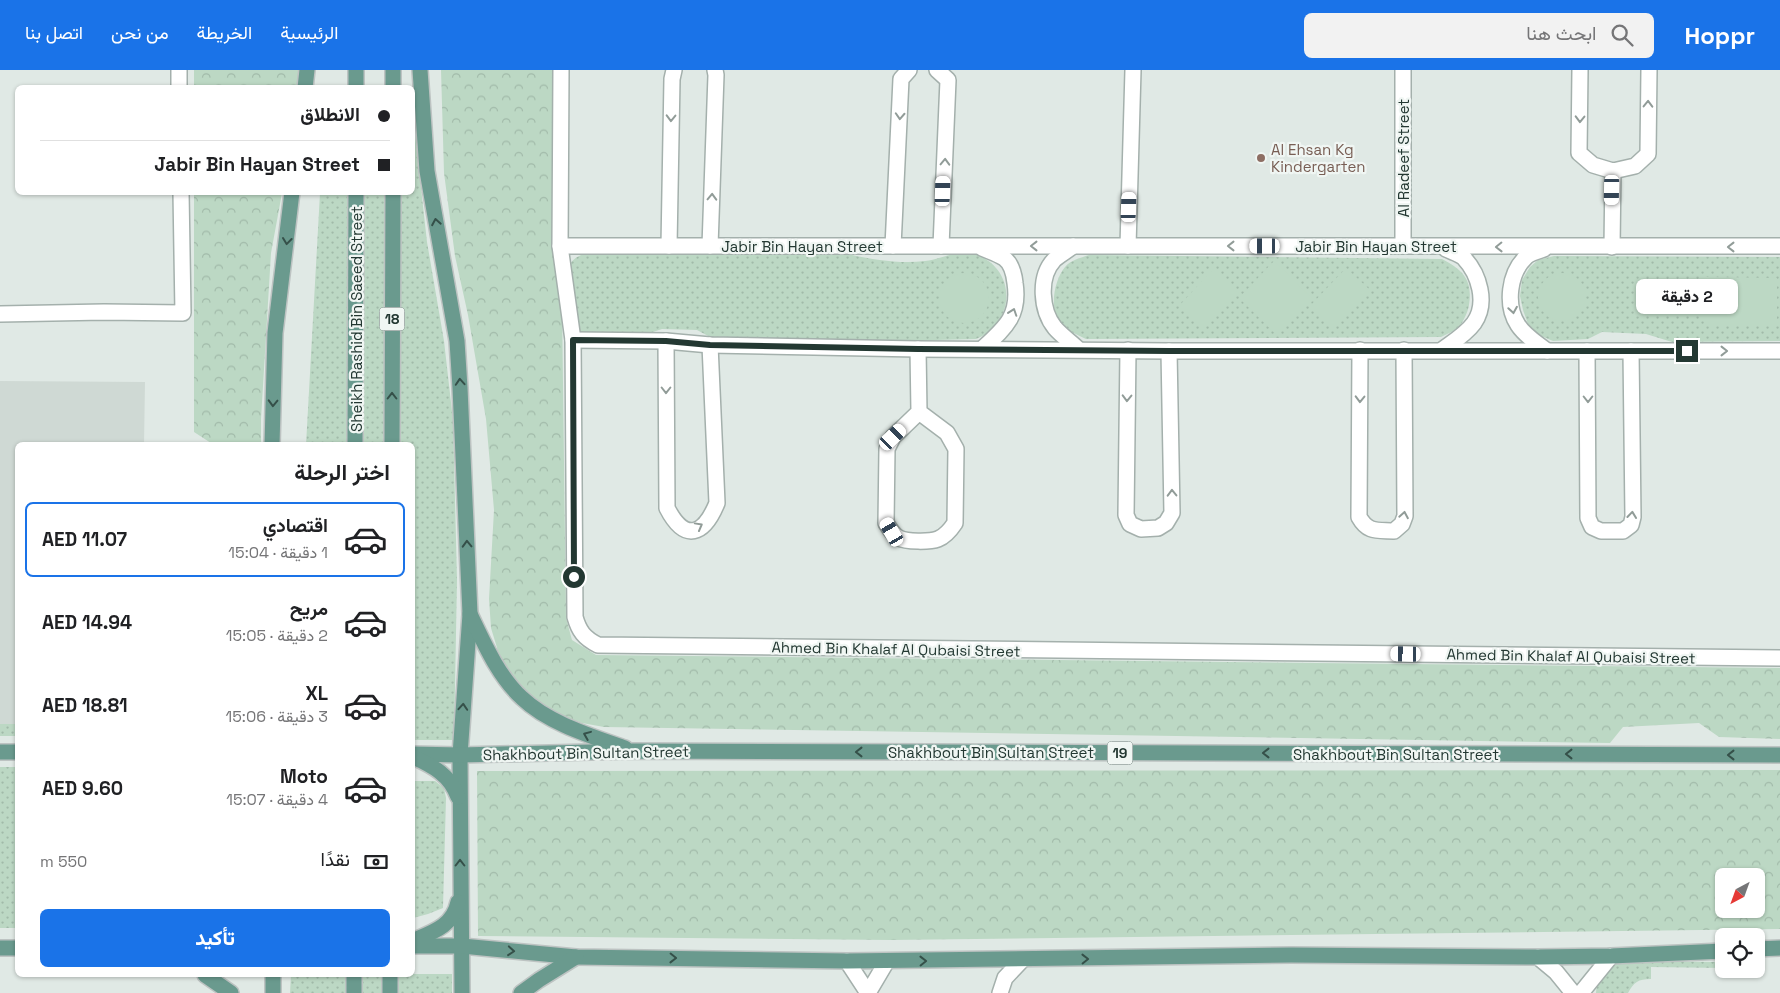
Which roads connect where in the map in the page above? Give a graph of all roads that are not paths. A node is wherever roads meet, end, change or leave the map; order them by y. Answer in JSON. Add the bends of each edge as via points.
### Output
{"nodes":[{"id":1,"x":179,"y":70,"type":"edge"},
{"id":2,"x":307,"y":70,"type":"edge"},
{"id":3,"x":356,"y":70,"type":"edge"},
{"id":4,"x":393,"y":70,"type":"edge"},
{"id":5,"x":420,"y":70,"type":"edge"},
{"id":6,"x":561,"y":70,"type":"edge"},
{"id":7,"x":674,"y":70,"type":"edge"},
{"id":8,"x":715,"y":70,"type":"edge"},
{"id":9,"x":909,"y":70,"type":"edge"},
{"id":10,"x":937,"y":70,"type":"edge"},
{"id":11,"x":1133,"y":70,"type":"edge"},
{"id":12,"x":1403,"y":70,"type":"edge"},
{"id":13,"x":1580,"y":70,"type":"edge"},
{"id":14,"x":1649,"y":70,"type":"edge"},
{"id":15,"x":179,"y":85,"type":"edge"},
{"id":16,"x":305,"y":85,"type":"edge"},
{"id":17,"x":356,"y":85,"type":"edge"},
{"id":18,"x":393,"y":85,"type":"edge"},
{"id":19,"x":1613,"y":171,"type":"junction"},
{"id":20,"x":181,"y":195,"type":"edge"},
{"id":21,"x":292,"y":195,"type":"edge"},
{"id":22,"x":356,"y":195,"type":"edge"},
{"id":23,"x":393,"y":195,"type":"edge"},
{"id":24,"x":560,"y":246,"type":"junction"},
{"id":25,"x":669,"y":246,"type":"junction"},
{"id":26,"x":710,"y":246,"type":"junction"},
{"id":27,"x":893,"y":246,"type":"junction"},
{"id":28,"x":941,"y":246,"type":"junction"},
{"id":29,"x":977,"y":246,"type":"junction"},
{"id":30,"x":1073,"y":246,"type":"junction"},
{"id":31,"x":1128,"y":246,"type":"junction"},
{"id":32,"x":1403,"y":246,"type":"junction"},
{"id":33,"x":1550,"y":246,"type":"junction"},
{"id":34,"x":1780,"y":246,"type":"edge"},
{"id":35,"x":1442,"y":247,"type":"junction"},
{"id":36,"x":1612,"y":247,"type":"junction"},
{"id":37,"x":0,"y":314,"type":"edge"},
{"id":38,"x":573,"y":340,"type":"junction"},
{"id":39,"x":666,"y":341,"type":"junction"},
{"id":40,"x":710,"y":345,"type":"junction"},
{"id":41,"x":918,"y":349,"type":"junction"},
{"id":42,"x":982,"y":349,"type":"junction"},
{"id":43,"x":1078,"y":349,"type":"junction"},
{"id":44,"x":1128,"y":350,"type":"junction"},
{"id":45,"x":1360,"y":350,"type":"junction"},
{"id":46,"x":1404,"y":350,"type":"junction"},
{"id":47,"x":1442,"y":350,"type":"junction"},
{"id":48,"x":1169,"y":351,"type":"junction"},
{"id":49,"x":1547,"y":351,"type":"junction"},
{"id":50,"x":1587,"y":351,"type":"junction"},
{"id":51,"x":1631,"y":351,"type":"junction"},
{"id":52,"x":1780,"y":352,"type":"edge"},
{"id":53,"x":919,"y":412,"type":"junction"},
{"id":54,"x":272,"y":442,"type":"edge"},
{"id":55,"x":355,"y":442,"type":"edge"},
{"id":56,"x":392,"y":442,"type":"edge"},
{"id":57,"x":470,"y":614,"type":"junction"},
{"id":58,"x":1780,"y":658,"type":"edge"},
{"id":59,"x":633,"y":751,"type":"junction"},
{"id":60,"x":0,"y":752,"type":"edge"},
{"id":61,"x":15,"y":752,"type":"edge"},
{"id":62,"x":415,"y":755,"type":"edge"},
{"id":63,"x":460,"y":755,"type":"junction"},
{"id":64,"x":1780,"y":755,"type":"edge"},
{"id":65,"x":415,"y":757,"type":"edge"},
{"id":66,"x":460,"y":808,"type":"junction"},
{"id":67,"x":460,"y":891,"type":"junction"},
{"id":68,"x":415,"y":940,"type":"edge"},
{"id":69,"x":415,"y":946,"type":"edge"},
{"id":70,"x":462,"y":946,"type":"junction"},
{"id":71,"x":0,"y":948,"type":"edge"},
{"id":72,"x":15,"y":948,"type":"edge"},
{"id":73,"x":1780,"y":948,"type":"edge"},
{"id":74,"x":1765,"y":949,"type":"edge"},
{"id":75,"x":1715,"y":951,"type":"edge"},
{"id":76,"x":1611,"y":956,"type":"junction"},
{"id":77,"x":576,"y":957,"type":"junction"},
{"id":78,"x":1538,"y":957,"type":"junction"},
{"id":79,"x":1022,"y":960,"type":"junction"},
{"id":80,"x":847,"y":961,"type":"junction"},
{"id":81,"x":887,"y":961,"type":"junction"},
{"id":82,"x":209,"y":977,"type":"edge"},
{"id":83,"x":273,"y":977,"type":"edge"},
{"id":84,"x":354,"y":977,"type":"edge"},
{"id":85,"x":390,"y":977,"type":"edge"},
{"id":86,"x":231,"y":993,"type":"edge"},
{"id":87,"x":273,"y":993,"type":"edge"},
{"id":88,"x":354,"y":993,"type":"edge"},
{"id":89,"x":390,"y":993,"type":"edge"},
{"id":90,"x":462,"y":993,"type":"edge"},
{"id":91,"x":521,"y":993,"type":"edge"},
{"id":92,"x":868,"y":993,"type":"edge"},
{"id":93,"x":1000,"y":993,"type":"edge"},
{"id":94,"x":1573,"y":993,"type":"edge"},
{"id":95,"x":1581,"y":993,"type":"edge"}],
"edges":[{"from":1,"to":15,"type":"street"},
{"from":2,"to":16,"type":"main road"},
{"from":3,"to":17,"type":"main road"},
{"from":4,"to":18,"type":"main road"},
{"from":57,"to":5,"type":"main road","one_way":true,"via":[[457,341],[427,171]]},
{"from":6,"to":24,"type":"street","name":"Ahmed Bin Khalaf Al Qubaisi Street"},
{"from":7,"to":25,"type":"street","one_way":true},
{"from":26,"to":8,"type":"street","name":"Jabir Bin Hayan Street","one_way":true},
{"from":9,"to":27,"type":"street","name":"Jabir Bin Hayan Street","one_way":true,"via":[[902,79]]},
{"from":28,"to":10,"type":"street","one_way":true,"via":[[948,80]]},
{"from":11,"to":31,"type":"street"},
{"from":12,"to":32,"type":"street","name":"Al Radeef Street"},
{"from":13,"to":19,"type":"street","one_way":true,"via":[[1579,153],[1593,165]]},
{"from":19,"to":14,"type":"street","one_way":true,"via":[[1635,166],[1648,154]]},
{"from":19,"to":36,"type":"street"},
{"from":20,"to":37,"type":"street","via":[[183,313]]},
{"from":21,"to":54,"type":"main road","one_way":true,"via":[[276,333]]},
{"from":22,"to":55,"type":"main road","name":"Sheikh Rashid Bin Saeed Street"},
{"from":56,"to":23,"type":"main road","number":"18","one_way":true},
{"from":24,"to":25,"type":"street","name":"Jabir Bin Hayan Street"},
{"from":24,"to":38,"type":"street","name":"Ahmed Bin Khalaf Al Qubaisi Street"},
{"from":25,"to":26,"type":"street","name":"Jabir Bin Hayan Street"},
{"from":26,"to":27,"type":"street","name":"Jabir Bin Hayan Street"},
{"from":27,"to":28,"type":"street","name":"Jabir Bin Hayan Street"},
{"from":28,"to":29,"type":"street","name":"Jabir Bin Hayan Street"},
{"from":30,"to":29,"type":"street","name":"Jabir Bin Hayan Street","one_way":true},
{"from":42,"to":29,"type":"street","one_way":true,"via":[[1013,316],[1017,296],[1014,275],[1007,261]]},
{"from":30,"to":31,"type":"street","name":"Jabir Bin Hayan Street"},
{"from":30,"to":43,"type":"street","via":[[1054,261],[1045,274],[1043,293],[1046,312],[1055,328]]},
{"from":32,"to":31,"type":"street","name":"Jabir Bin Hayan Street","one_way":true},
{"from":32,"to":35,"type":"street","name":"Jabir Bin Hayan Street"},
{"from":33,"to":35,"type":"street","name":"Jabir Bin Hayan Street","one_way":true},
{"from":33,"to":36,"type":"street","name":"Jabir Bin Hayan Street"},
{"from":33,"to":49,"type":"street","one_way":true,"via":[[1527,255],[1512,279],[1511,296],[1513,316],[1518,325]]},
{"from":34,"to":36,"type":"street","name":"Jabir Bin Hayan Street","one_way":true},
{"from":35,"to":47,"type":"street","via":[[1463,257],[1475,274],[1481,306],[1475,322]]},
{"from":38,"to":39,"type":"street"},
{"from":38,"to":58,"type":"street","name":"Ahmed Bin Khalaf Al Qubaisi Street","via":[[575,617],[583,636],[598,645]]},
{"from":39,"to":40,"type":"street"},
{"from":39,"to":40,"type":"street","one_way":true,"via":[[667,508],[680,527],[690,531],[700,529],[711,519],[717,503]]},
{"from":40,"to":41,"type":"street"},
{"from":41,"to":42,"type":"street"},
{"from":41,"to":53,"type":"street"},
{"from":42,"to":43,"type":"street"},
{"from":43,"to":44,"type":"street"},
{"from":44,"to":48,"type":"street"},
{"from":44,"to":48,"type":"street","one_way":true,"via":[[1126,515],[1130,524],[1141,529],[1158,528],[1172,513]]},
{"from":45,"to":46,"type":"street"},
{"from":45,"to":46,"type":"street","one_way":true,"via":[[1358,517],[1364,526],[1372,530],[1394,531],[1405,516]]},
{"from":45,"to":48,"type":"street"},
{"from":46,"to":47,"type":"street"},
{"from":47,"to":49,"type":"street"},
{"from":49,"to":50,"type":"street"},
{"from":50,"to":51,"type":"street"},
{"from":50,"to":51,"type":"street","one_way":true,"via":[[1588,518],[1592,527],[1601,531],[1623,531],[1631,525],[1633,517]]},
{"from":51,"to":52,"type":"street","one_way":true},
{"from":53,"to":53,"type":"street","via":[[947,433],[956,449],[955,523],[938,540],[919,542],[899,539],[886,523],[887,449],[893,437]]},
{"from":59,"to":57,"type":"main road","one_way":true,"via":[[586,734],[542,713],[522,699],[492,657]]},
{"from":63,"to":57,"type":"main road","one_way":true},
{"from":59,"to":63,"type":"main road","name":"Shakhbout Bin Sultan Street","number":"19"},
{"from":64,"to":59,"type":"main road","name":"Shakhbout Bin Sultan Street","number":"19","one_way":true},
{"from":60,"to":61,"type":"main road"},
{"from":62,"to":63,"type":"main road","name":"Shakhbout Bin Sultan Street","number":"19"},
{"from":63,"to":66,"type":"main road"},
{"from":65,"to":66,"type":"main road","via":[[446,776],[456,790]]},
{"from":67,"to":66,"type":"main road","one_way":true},
{"from":67,"to":68,"type":"main road","via":[[456,910],[448,922]]},
{"from":67,"to":70,"type":"main road"},
{"from":69,"to":70,"type":"main road"},
{"from":70,"to":77,"type":"main road","one_way":true},
{"from":70,"to":90,"type":"main road"},
{"from":71,"to":72,"type":"main road"},
{"from":73,"to":74,"type":"main road"},
{"from":75,"to":76,"type":"main road"},
{"from":76,"to":78,"type":"main road"},
{"from":76,"to":95,"type":"street"},
{"from":77,"to":80,"type":"main road","one_way":true},
{"from":77,"to":91,"type":"main road"},
{"from":79,"to":78,"type":"main road","one_way":true,"via":[[1292,955]]},
{"from":78,"to":94,"type":"street"},
{"from":81,"to":79,"type":"main road","one_way":true},
{"from":79,"to":93,"type":"street","via":[[1005,978]]},
{"from":80,"to":81,"type":"main road"},
{"from":80,"to":92,"type":"street"},
{"from":81,"to":92,"type":"street"},
{"from":82,"to":86,"type":"main road"},
{"from":83,"to":87,"type":"main road"},
{"from":84,"to":88,"type":"main road"},
{"from":85,"to":89,"type":"main road"}]}
